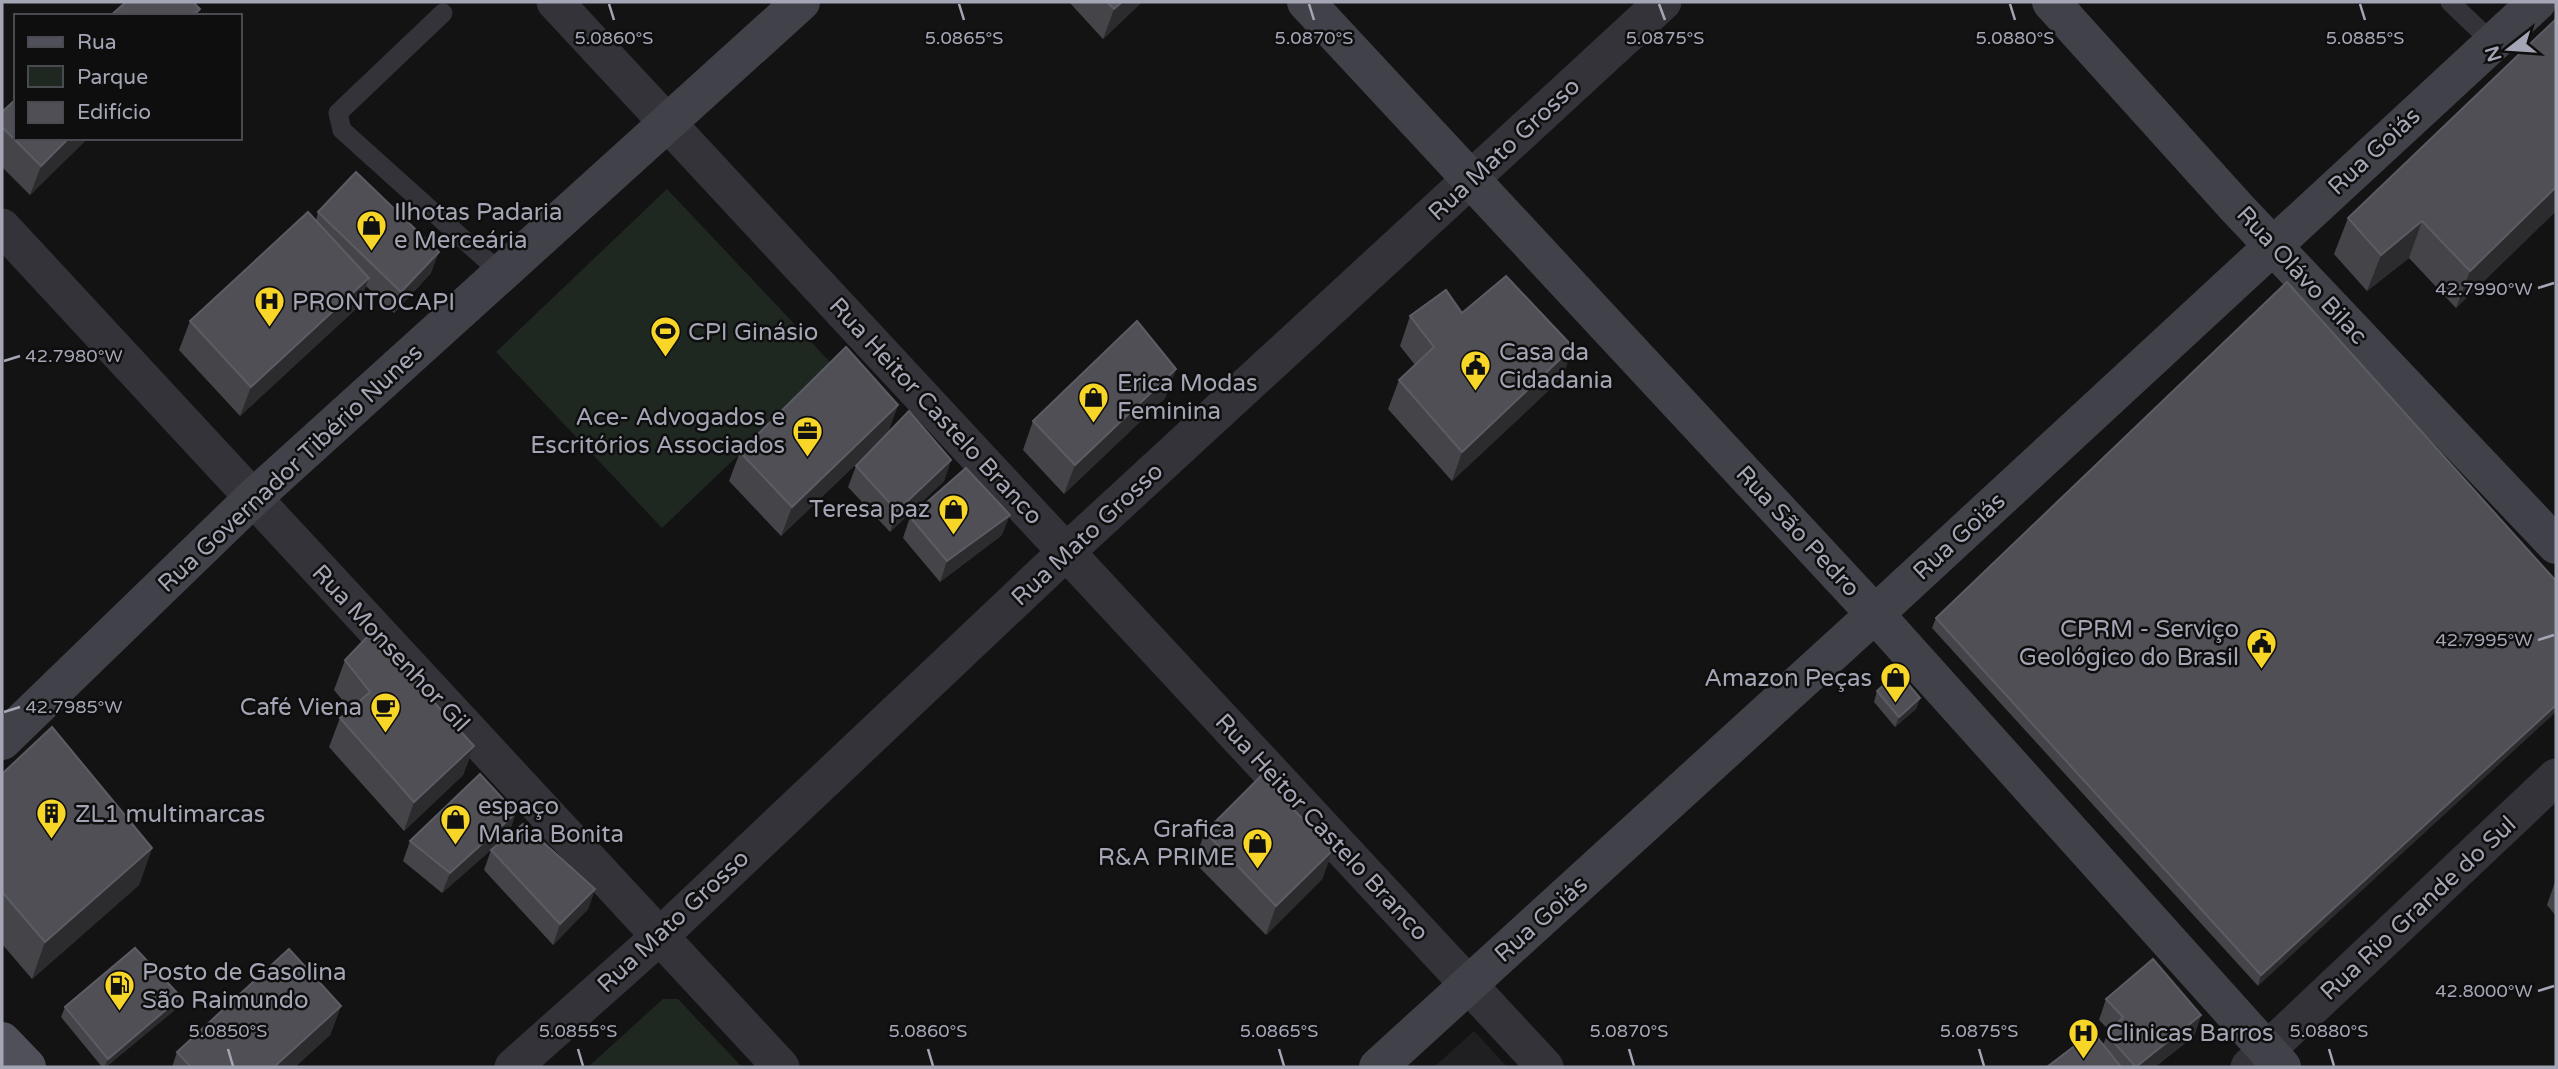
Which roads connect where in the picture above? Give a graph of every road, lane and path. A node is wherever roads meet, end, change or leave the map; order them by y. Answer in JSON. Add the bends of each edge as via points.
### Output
{"nodes":[{"id":1,"x":555,"y":2,"type":"edge"},
{"id":2,"x":801,"y":2,"type":"edge"},
{"id":3,"x":1307,"y":2,"type":"edge"},
{"id":4,"x":1662,"y":2,"type":"edge"},
{"id":5,"x":2051,"y":2,"type":"edge"},
{"id":6,"x":2450,"y":2,"type":"edge"},
{"id":7,"x":2537,"y":2,"type":"edge"},
{"id":8,"x":443,"y":13,"type":"dead end"},
{"id":9,"x":2492,"y":43,"type":"junction"},
{"id":10,"x":668,"y":123,"type":"junction"},
{"id":11,"x":1471,"y":179,"type":"junction"},
{"id":12,"x":2,"y":227,"type":"edge"},
{"id":13,"x":2274,"y":244,"type":"junction"},
{"id":14,"x":502,"y":274,"type":"junction"},
{"id":15,"x":252,"y":499,"type":"junction"},
{"id":16,"x":2556,"y":545,"type":"edge"},
{"id":17,"x":1066,"y":552,"type":"junction"},
{"id":18,"x":1875,"y":614,"type":"junction"},
{"id":19,"x":2,"y":741,"type":"edge"},
{"id":20,"x":2556,"y":777,"type":"edge"},
{"id":21,"x":659,"y":937,"type":"junction"},
{"id":22,"x":1469,"y":985,"type":"junction"},
{"id":23,"x":2,"y":1041,"type":"edge"},
{"id":24,"x":2266,"y":1062,"type":"edge"},
{"id":25,"x":27,"y":1067,"type":"edge"},
{"id":26,"x":513,"y":1067,"type":"edge"},
{"id":27,"x":781,"y":1067,"type":"edge"},
{"id":28,"x":1378,"y":1067,"type":"edge"},
{"id":29,"x":1545,"y":1067,"type":"edge"}],
"edges":[{"from":1,"to":10,"type":"street","name":"Rua Heitor Castelo Branco"},
{"from":2,"to":10,"type":"street","name":"Rua Governador Tibério Nunes"},
{"from":3,"to":11,"type":"street","name":"Rua São Pedro"},
{"from":4,"to":11,"type":"street","name":"Rua Mato Grosso"},
{"from":5,"to":13,"type":"street","name":"Rua Olávo Bilac"},
{"from":6,"to":9,"type":"lane"},
{"from":7,"to":9,"type":"street","name":"Rua Goiás"},
{"from":8,"to":14,"type":"lane","via":[[338,113],[339,122],[342,130]]},
{"from":9,"to":13,"type":"street","name":"Rua Goiás"},
{"from":10,"to":14,"type":"street","name":"Rua Governador Tibério Nunes"},
{"from":10,"to":17,"type":"street","name":"Rua Heitor Castelo Branco"},
{"from":11,"to":17,"type":"street","name":"Rua Mato Grosso"},
{"from":11,"to":18,"type":"street","name":"Rua São Pedro"},
{"from":12,"to":15,"type":"street","name":"Rua Monsenhor Gil"},
{"from":13,"to":16,"type":"street","name":"Rua Olávo Bilac"},
{"from":13,"to":18,"type":"street","name":"Rua Goiás"},
{"from":14,"to":15,"type":"street","name":"Rua Governador Tibério Nunes"},
{"from":15,"to":19,"type":"street","name":"Rua Governador Tibério Nunes"},
{"from":15,"to":21,"type":"street","name":"Rua Monsenhor Gil"},
{"from":17,"to":21,"type":"street","name":"Rua Mato Grosso"},
{"from":17,"to":22,"type":"street","name":"Rua Heitor Castelo Branco"},
{"from":18,"to":22,"type":"street","name":"Rua Goiás"},
{"from":18,"to":24,"type":"street","name":"Rua São Pedro"},
{"from":20,"to":24,"type":"street","name":"Rua Rio Grande do Sul"},
{"from":21,"to":26,"type":"street","name":"Rua Mato Grosso"},
{"from":21,"to":27,"type":"street","name":"Rua Monsenhor Gil"},
{"from":22,"to":28,"type":"street","name":"Rua Goiás"},
{"from":22,"to":29,"type":"street","name":"Rua Heitor Castelo Branco"},
{"from":23,"to":25,"type":"main road"}]}
